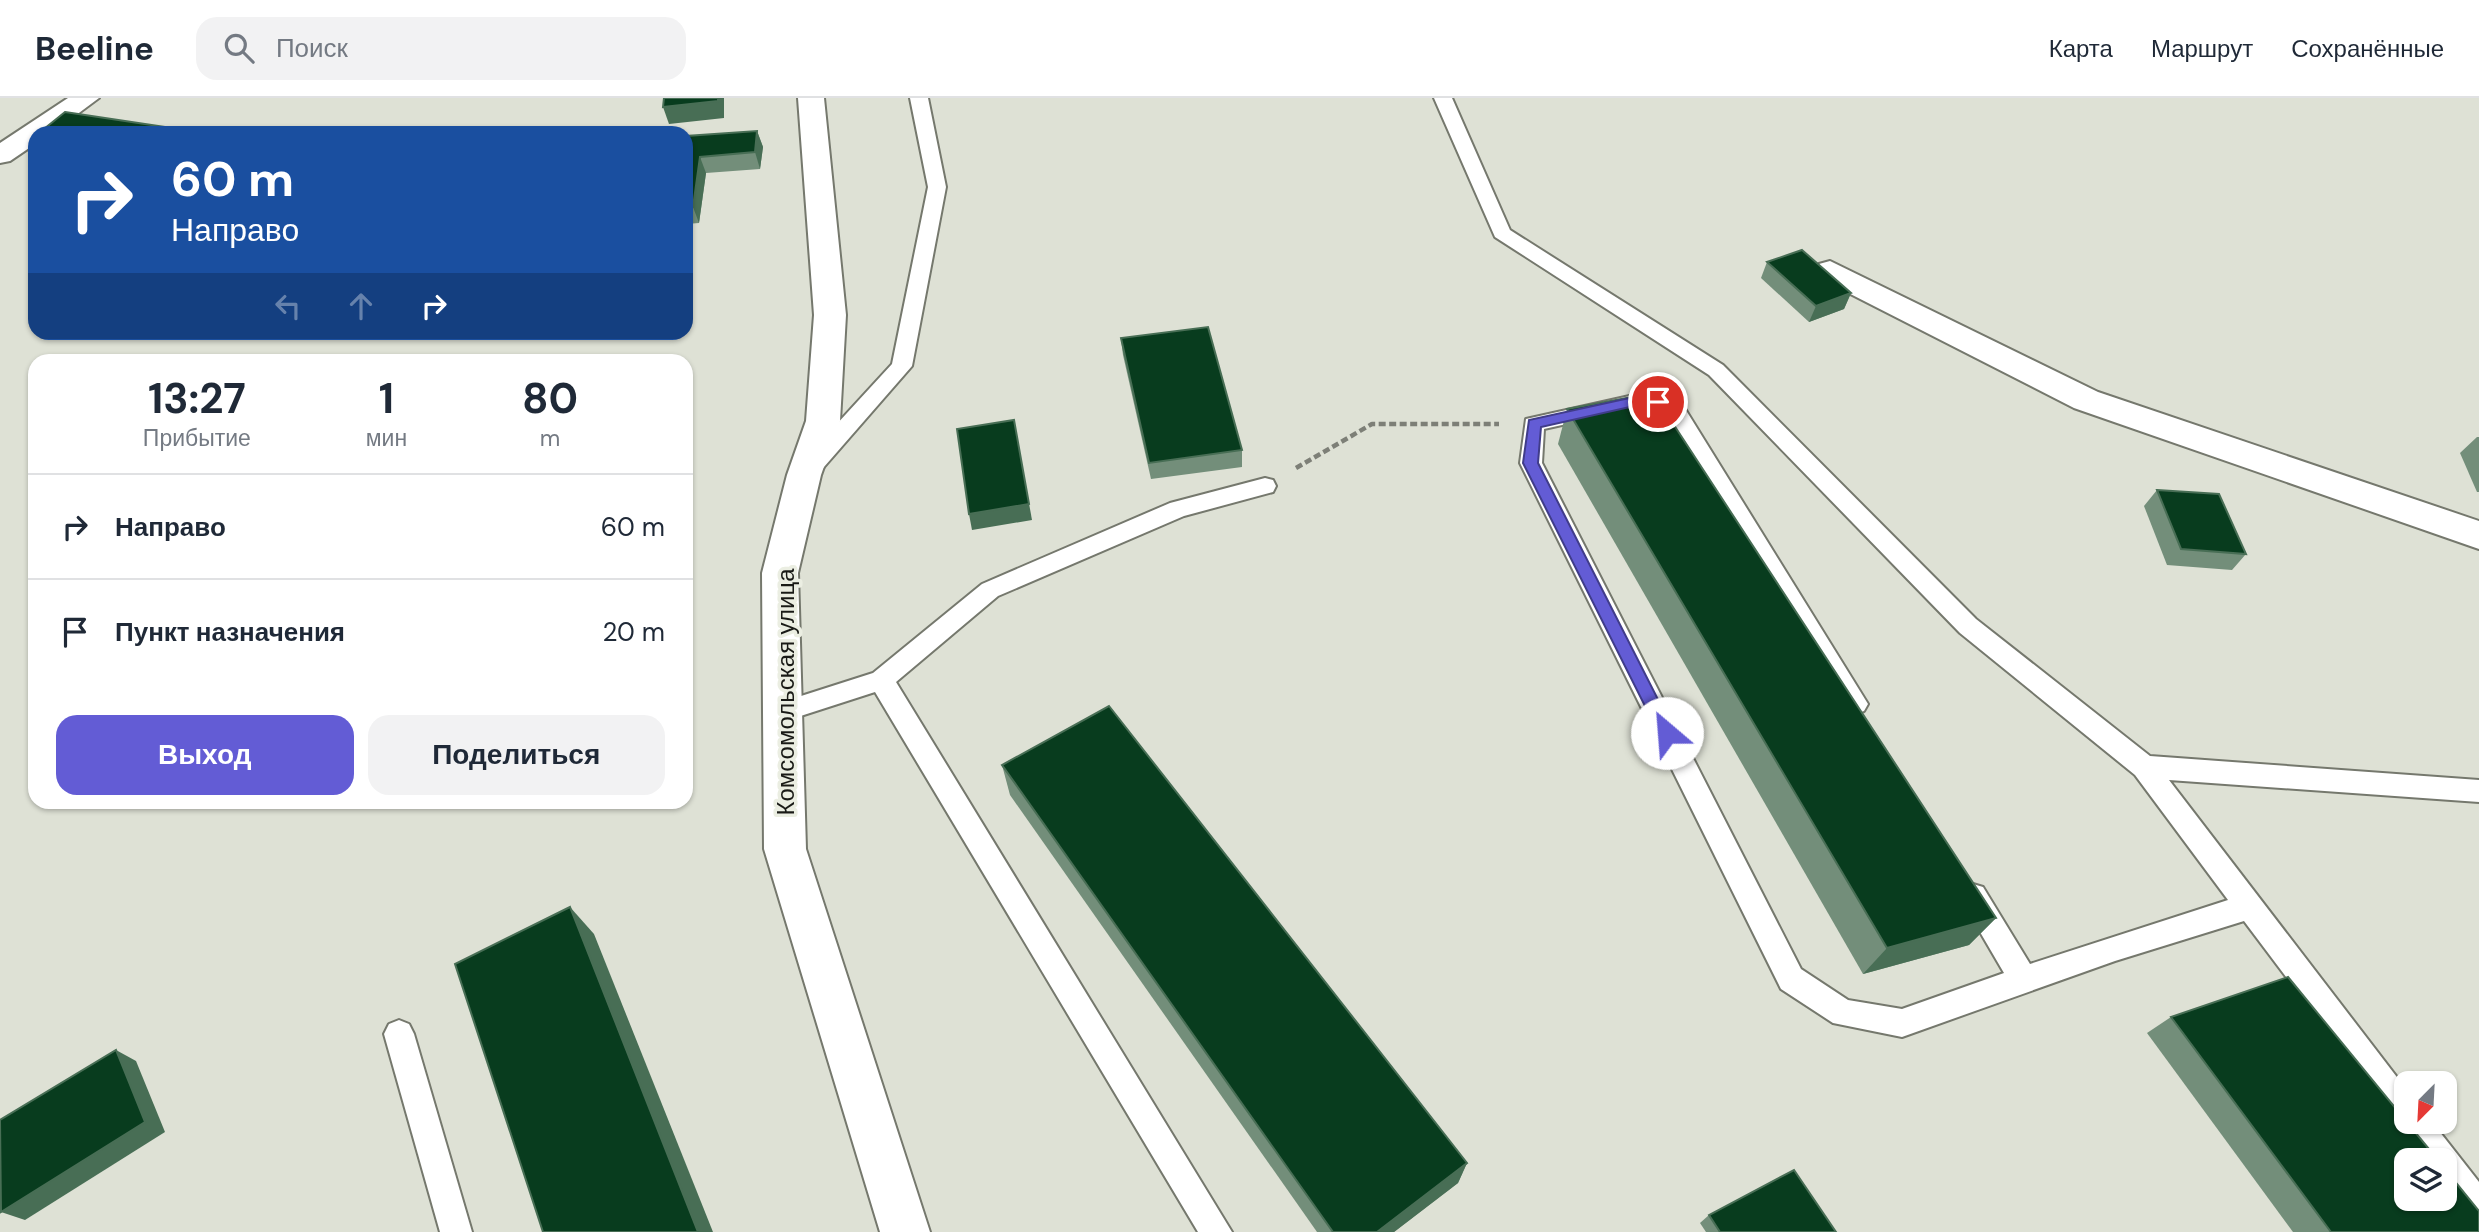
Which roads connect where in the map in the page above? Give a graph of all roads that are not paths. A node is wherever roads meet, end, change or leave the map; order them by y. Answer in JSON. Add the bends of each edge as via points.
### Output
{"nodes":[{"id":1,"x":86,"y":98,"type":"edge"},
{"id":2,"x":811,"y":98,"type":"edge"},
{"id":3,"x":1443,"y":98,"type":"edge"},
{"id":4,"x":921,"y":99,"type":"edge"},
{"id":5,"x":44,"y":126,"type":"edge"},
{"id":6,"x":28,"y":136,"type":"edge"},
{"id":7,"x":0,"y":155,"type":"edge"},
{"id":8,"x":1830,"y":271,"type":"edge"},
{"id":9,"x":804,"y":475,"type":"junction"},
{"id":10,"x":1265,"y":486,"type":"road end"},
{"id":11,"x":2479,"y":535,"type":"edge"},
{"id":12,"x":881,"y":680,"type":"junction"},
{"id":13,"x":782,"y":712,"type":"junction"},
{"id":14,"x":1867,"y":723,"type":"edge"},
{"id":15,"x":2144,"y":767,"type":"junction"},
{"id":16,"x":2479,"y":791,"type":"edge"},
{"id":17,"x":1960,"y":876,"type":"edge"},
{"id":18,"x":2247,"y":907,"type":"junction"},
{"id":19,"x":2025,"y":982,"type":"junction"},
{"id":20,"x":399,"y":1034,"type":"dead end"},
{"id":21,"x":2394,"y":1097,"type":"edge"},
{"id":22,"x":2423,"y":1134,"type":"edge"},
{"id":23,"x":2434,"y":1148,"type":"edge"},
{"id":24,"x":2457,"y":1178,"type":"edge"},
{"id":25,"x":2479,"y":1207,"type":"edge"},
{"id":26,"x":456,"y":1232,"type":"edge"},
{"id":27,"x":905,"y":1232,"type":"edge"},
{"id":28,"x":1216,"y":1232,"type":"edge"}],
"edges":[{"from":1,"to":5,"type":"street"},
{"from":2,"to":9,"type":"street","name":"Комсомольская улица","via":[[830,315],[823,421]]},
{"from":3,"to":15,"type":"lane","via":[[1502,233],[1716,370],[1968,626]]},
{"from":4,"to":9,"type":"lane","via":[[937,187],[902,366]]},
{"from":6,"to":7,"type":"street"},
{"from":8,"to":11,"type":"street","via":[[2086,400]]},
{"from":9,"to":13,"type":"street","name":"Комсомольская улица","via":[[780,573]]},
{"from":10,"to":12,"type":"lane","via":[[1178,509],[990,590]]},
{"from":12,"to":13,"type":"lane"},
{"from":12,"to":28,"type":"lane"},
{"from":13,"to":27,"type":"street","name":"Комсомольская улица","via":[[785,849]]},
{"from":14,"to":19,"type":"lane","via":[[1672,404],[1643,400],[1534,424],[1531,463],[1791,979],[1843,1013],[1902,1023]]},
{"from":15,"to":16,"type":"lane"},
{"from":15,"to":18,"type":"lane"},
{"from":17,"to":19,"type":"lane"},
{"from":18,"to":19,"type":"lane"},
{"from":18,"to":21,"type":"lane"},
{"from":20,"to":26,"type":"lane"},
{"from":22,"to":23,"type":"lane"},
{"from":24,"to":25,"type":"lane"}]}
